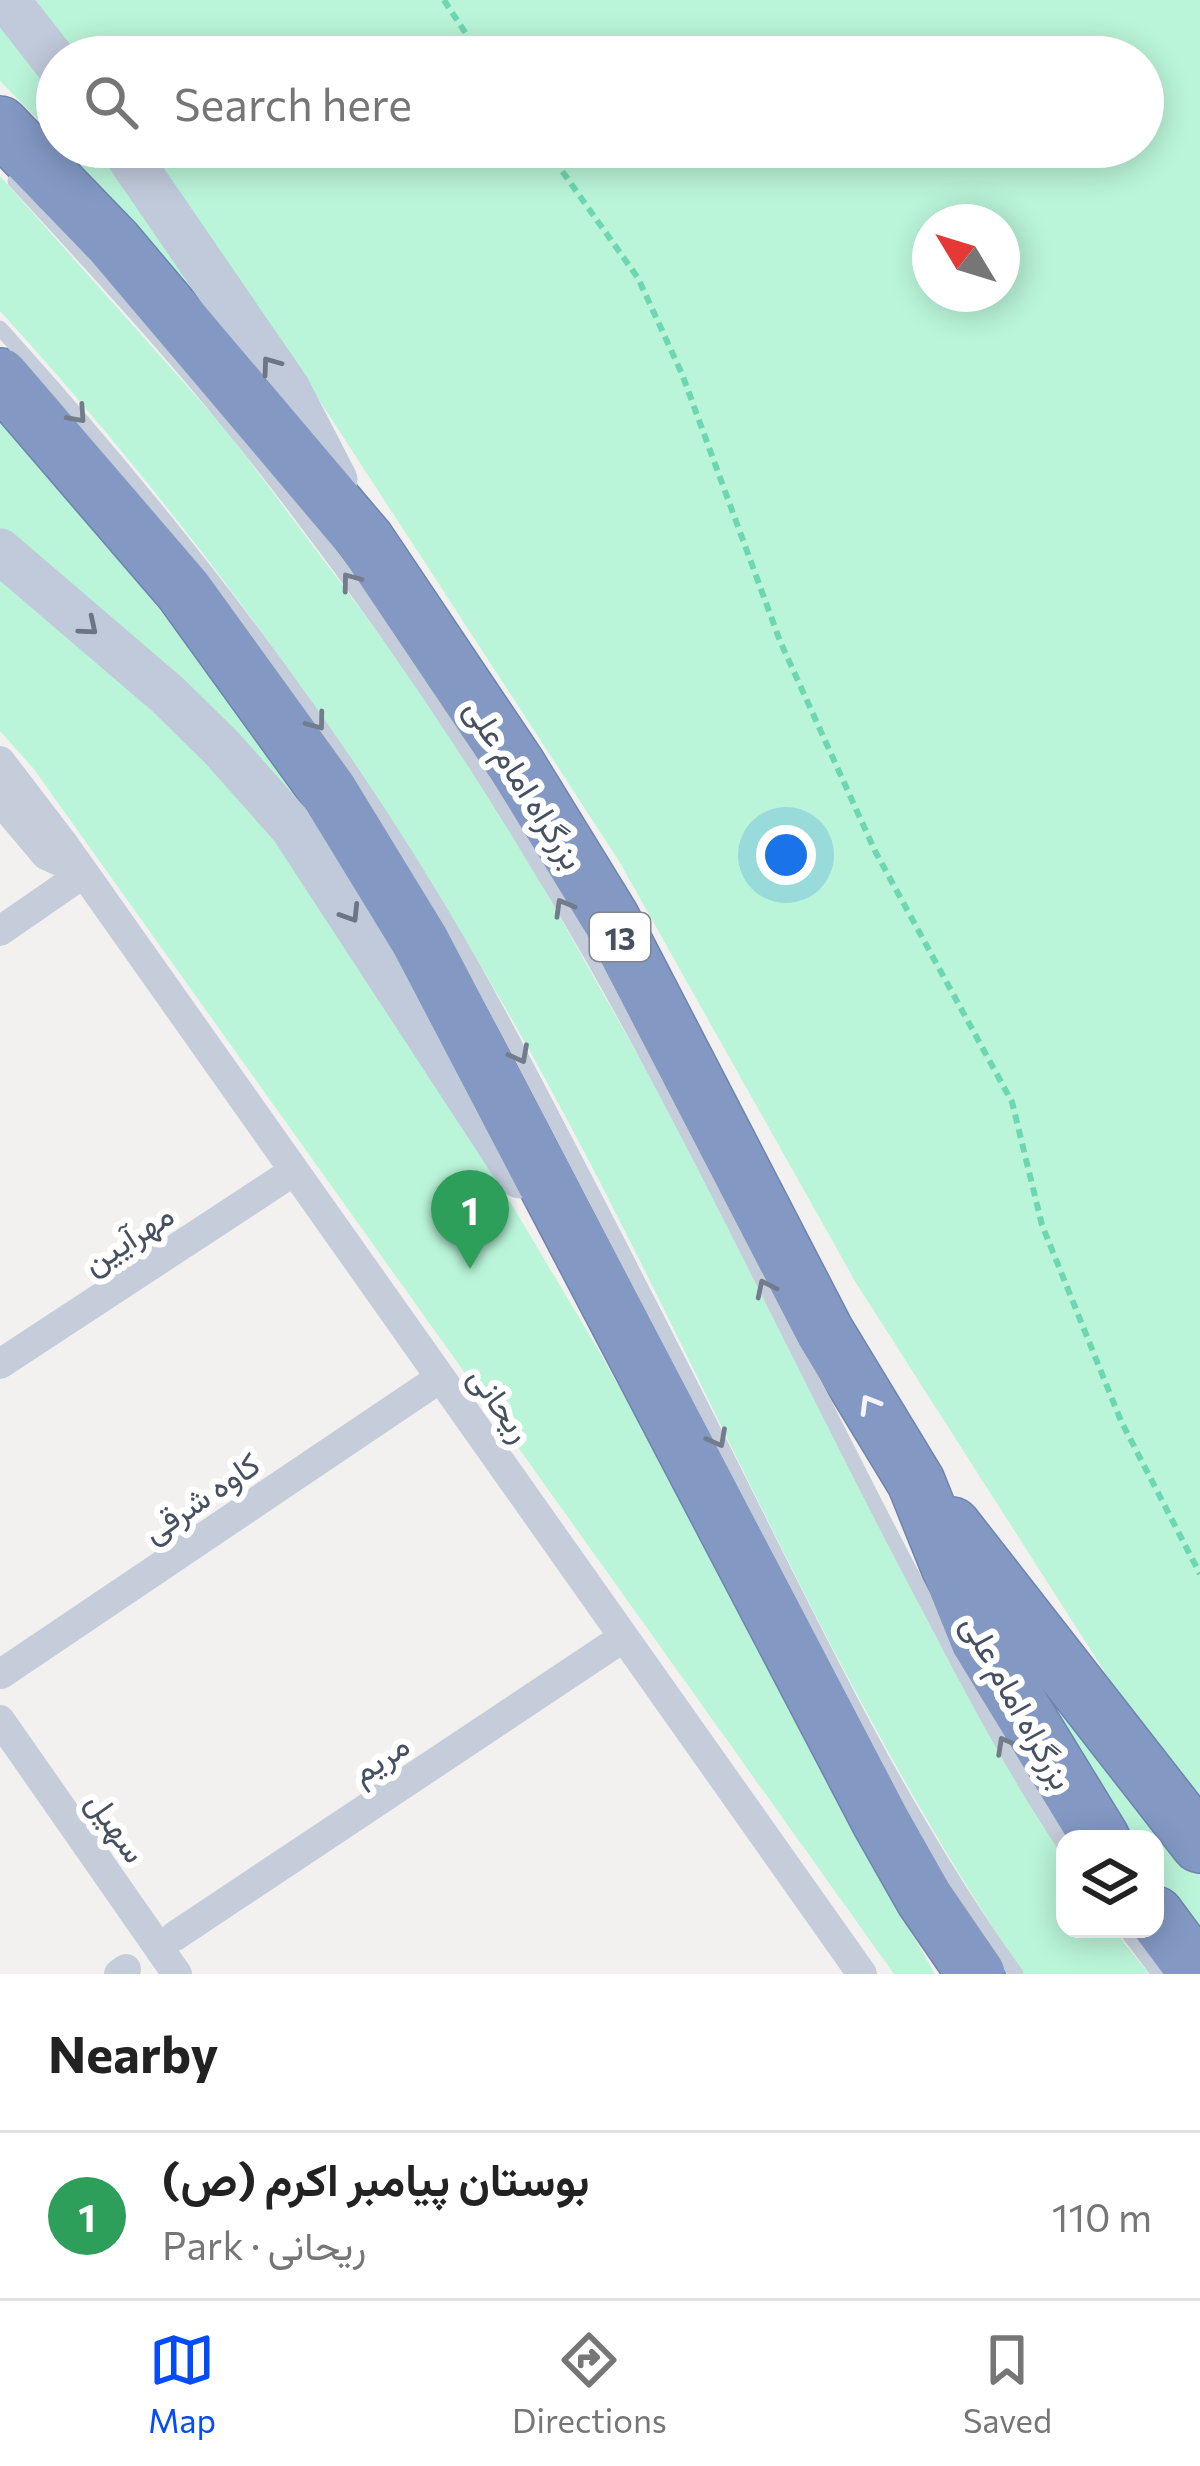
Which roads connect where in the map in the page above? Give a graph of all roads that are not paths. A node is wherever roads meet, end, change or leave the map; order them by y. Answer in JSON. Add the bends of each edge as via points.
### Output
{"nodes":[{"id":1,"x":7,"y":0,"type":"edge"},
{"id":2,"x":36,"y":37,"type":"edge"},
{"id":3,"x":2,"y":147,"type":"edge"},
{"id":4,"x":136,"y":168,"type":"edge"},
{"id":5,"x":0,"y":328,"type":"edge"},
{"id":6,"x":0,"y":377,"type":"edge"},
{"id":7,"x":366,"y":542,"type":"junction"},
{"id":8,"x":0,"y":551,"type":"edge"},
{"id":9,"x":0,"y":761,"type":"edge"},
{"id":10,"x":0,"y":800,"type":"edge"},
{"id":11,"x":84,"y":874,"type":"junction"},
{"id":12,"x":0,"y":931,"type":"edge"},
{"id":13,"x":294,"y":1171,"type":"junction"},
{"id":14,"x":621,"y":1323,"type":"junction"},
{"id":15,"x":0,"y":1364,"type":"edge"},
{"id":16,"x":440,"y":1378,"type":"junction"},
{"id":17,"x":916,"y":1482,"type":"junction"},
{"id":18,"x":623,"y":1637,"type":"junction"},
{"id":19,"x":1,"y":1675,"type":"edge"},
{"id":20,"x":0,"y":1720,"type":"edge"},
{"id":21,"x":1056,"y":1830,"type":"edge"},
{"id":22,"x":1096,"y":1830,"type":"edge"},
{"id":23,"x":1200,"y":1844,"type":"edge"},
{"id":24,"x":1164,"y":1927,"type":"edge"},
{"id":25,"x":175,"y":1936,"type":"dead end"},
{"id":26,"x":1132,"y":1938,"type":"edge"},
{"id":27,"x":859,"y":1973,"type":"edge"},
{"id":28,"x":177,"y":1974,"type":"edge"},
{"id":29,"x":976,"y":1974,"type":"edge"},
{"id":30,"x":1016,"y":1974,"type":"edge"},
{"id":31,"x":1159,"y":1974,"type":"edge"},
{"id":32,"x":1199,"y":1974,"type":"edge"}],
"edges":[{"from":1,"to":2,"type":"main road"},
{"from":3,"to":7,"type":"highway","name":"بزرگراه امام علی","number":"13","via":[[113,242]]},
{"from":21,"to":3,"type":"lane","one_way":true,"via":[[948,1643],[718,1192],[498,794],[274,479]]},
{"from":7,"to":4,"type":"main road","one_way":true,"via":[[288,389]]},
{"from":5,"to":30,"type":"lane","one_way":true,"via":[[185,542],[389,829],[521,1055],[867,1729],[951,1879]]},
{"from":6,"to":14,"type":"highway","via":[[183,590],[329,792],[420,941]]},
{"from":17,"to":7,"type":"highway","name":"بزرگراه امام علی","number":"13","one_way":true,"via":[[825,1332],[611,919]]},
{"from":8,"to":14,"type":"main road","one_way":true,"via":[[168,695],[292,827]]},
{"from":9,"to":11,"type":"street","name":"ریحانی"},
{"from":10,"to":11,"type":"street","name":"ریحانی","via":[[46,855]]},
{"from":11,"to":12,"type":"street"},
{"from":11,"to":13,"type":"street","name":"ریحانی"},
{"from":13,"to":15,"type":"street","name":"مهرآیین"},
{"from":13,"to":16,"type":"street","name":"ریحانی"},
{"from":14,"to":29,"type":"highway","via":[[881,1822]]},
{"from":16,"to":18,"type":"street","name":"ریحانی"},
{"from":16,"to":19,"type":"street","name":"کاوه شرقی"},
{"from":17,"to":22,"type":"highway","name":"بزرگراه امام علی","number":"13","via":[[980,1641]]},
{"from":17,"to":23,"type":"highway"},
{"from":18,"to":25,"type":"street","name":"مریم"},
{"from":18,"to":27,"type":"street","name":"ریحانی"},
{"from":20,"to":28,"type":"street","name":"سهیل"},
{"from":24,"to":32,"type":"highway"},
{"from":26,"to":31,"type":"lane"}]}
